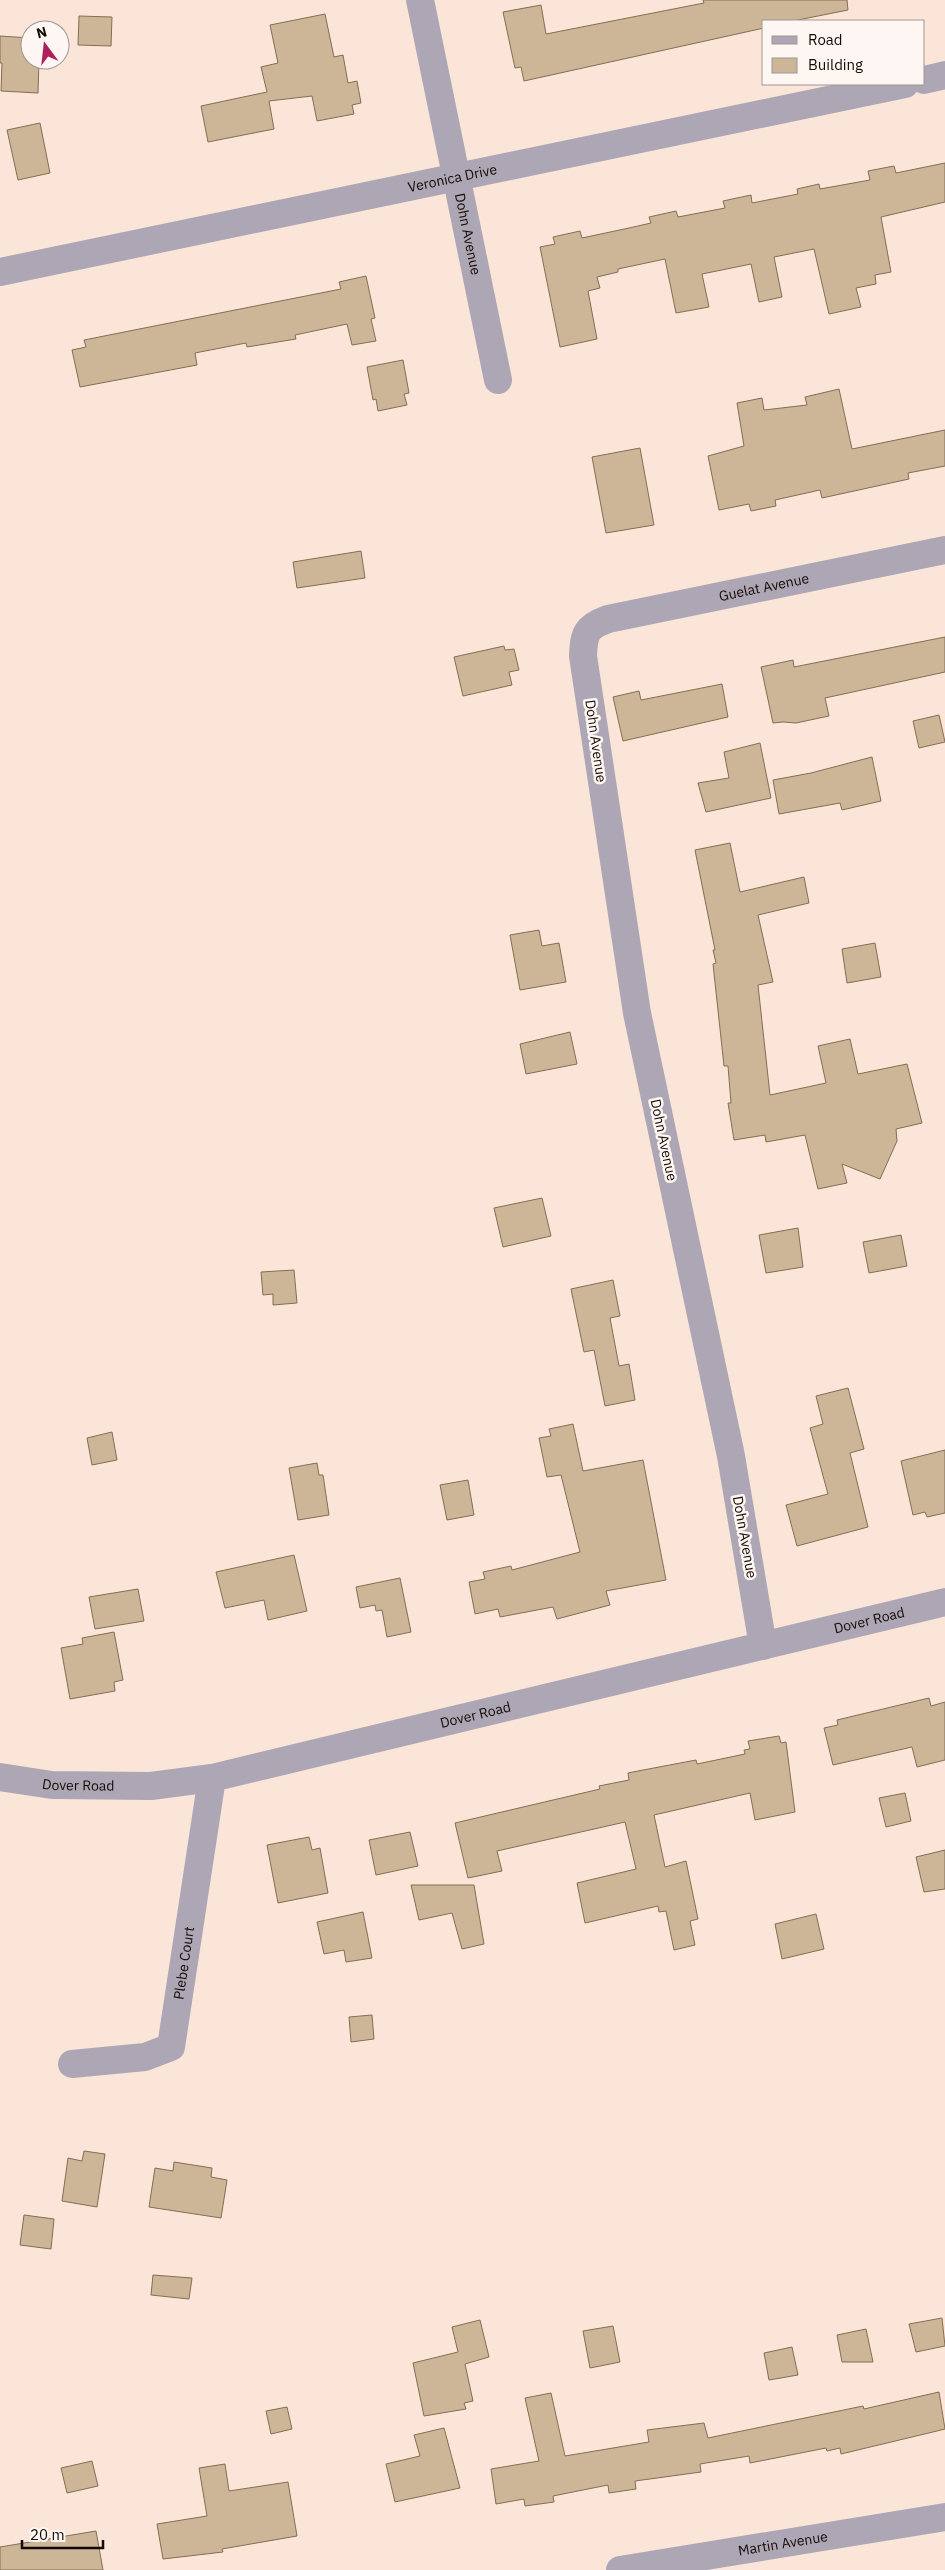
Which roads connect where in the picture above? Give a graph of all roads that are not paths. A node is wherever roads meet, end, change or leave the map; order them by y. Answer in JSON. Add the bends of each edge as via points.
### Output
{"nodes":[{"id":1,"x":420,"y":0,"type":"edge"},
{"id":2,"x":945,"y":76,"type":"edge"},
{"id":3,"x":925,"y":80,"type":"edge"},
{"id":4,"x":900,"y":85,"type":"edge"},
{"id":5,"x":456,"y":177,"type":"junction"},
{"id":6,"x":0,"y":272,"type":"edge"},
{"id":7,"x":498,"y":380,"type":"dead end"},
{"id":8,"x":945,"y":550,"type":"edge"},
{"id":9,"x":587,"y":631,"type":"joint"},
{"id":10,"x":945,"y":1602,"type":"edge"},
{"id":11,"x":763,"y":1646,"type":"junction"},
{"id":12,"x":0,"y":1777,"type":"edge"},
{"id":13,"x":212,"y":1778,"type":"junction"},
{"id":14,"x":72,"y":2064,"type":"dead end"},
{"id":15,"x":945,"y":2517,"type":"edge"},
{"id":16,"x":620,"y":2570,"type":"edge"}],
"edges":[{"from":1,"to":5,"type":"street","name":"Dohn Avenue"},
{"from":2,"to":3,"type":"street"},
{"from":4,"to":5,"type":"street","name":"Veronica Drive"},
{"from":5,"to":6,"type":"street","name":"Veronica Drive"},
{"from":5,"to":7,"type":"street","name":"Dohn Avenue"},
{"from":8,"to":9,"type":"street","name":"Guelat Avenue","via":[[608,619],[593,624]]},
{"from":9,"to":11,"type":"street","name":"Dohn Avenue","via":[[583,656],[637,1014],[731,1456]]},
{"from":10,"to":11,"type":"street","name":"Dover Road"},
{"from":11,"to":13,"type":"street","name":"Dover Road"},
{"from":12,"to":13,"type":"street","name":"Dover Road","via":[[52,1785],[151,1786]]},
{"from":13,"to":14,"type":"street","name":"Plebe Court","via":[[171,2047],[145,2057]]},
{"from":15,"to":16,"type":"street","name":"Martin Avenue"}]}
